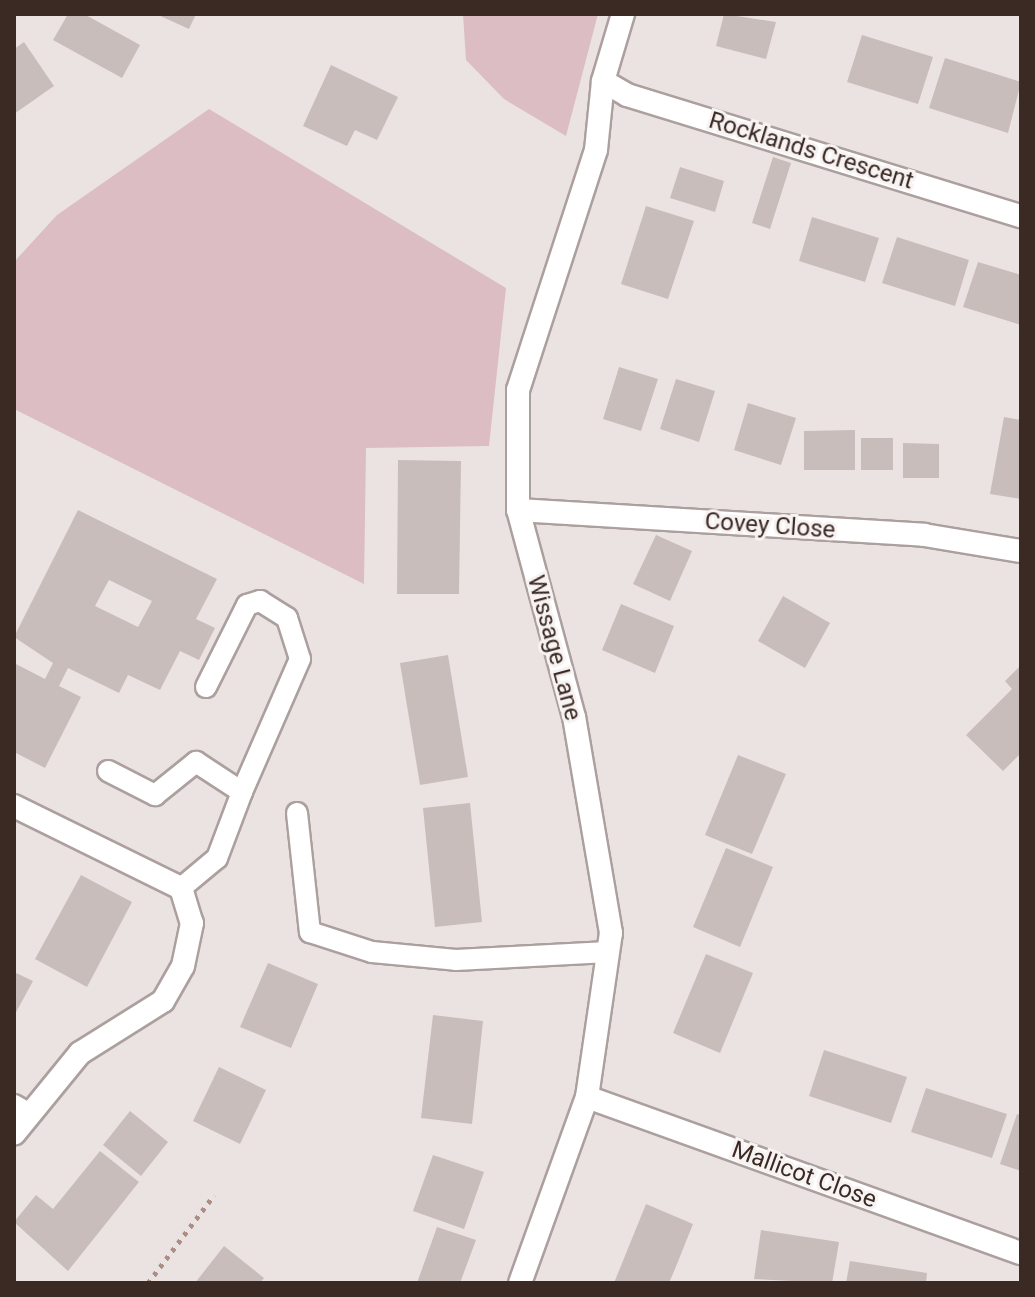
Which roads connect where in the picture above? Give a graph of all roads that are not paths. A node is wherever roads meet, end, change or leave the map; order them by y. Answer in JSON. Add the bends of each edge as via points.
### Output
{"nodes":[{"id":1,"x":623,"y":14,"type":"edge"},
{"id":2,"x":603,"y":81,"type":"junction"},
{"id":3,"x":1021,"y":216,"type":"edge"},
{"id":4,"x":518,"y":510,"type":"junction"},
{"id":5,"x":1021,"y":551,"type":"edge"},
{"id":6,"x":206,"y":687,"type":"dead end"},
{"id":7,"x":108,"y":771,"type":"dead end"},
{"id":8,"x":242,"y":792,"type":"junction"},
{"id":9,"x":14,"y":806,"type":"edge"},
{"id":10,"x":297,"y":813,"type":"dead end"},
{"id":11,"x":181,"y":888,"type":"junction"},
{"id":12,"x":608,"y":952,"type":"junction"},
{"id":13,"x":587,"y":1097,"type":"junction"},
{"id":14,"x":21,"y":1109,"type":"edge"},
{"id":15,"x":14,"y":1134,"type":"edge"},
{"id":16,"x":1021,"y":1253,"type":"edge"},
{"id":17,"x":520,"y":1283,"type":"edge"}],
"edges":[{"from":1,"to":2,"type":"street","name":"Wissage Lane"},
{"from":2,"to":3,"type":"street","name":"Rocklands Crescent","via":[[627,95]]},
{"from":2,"to":4,"type":"street","name":"Wissage Lane","via":[[596,150],[518,390]]},
{"from":4,"to":5,"type":"street","name":"Covey Close","via":[[924,535]]},
{"from":4,"to":12,"type":"street","name":"Wissage Lane","via":[[574,717],[611,933]]},
{"from":6,"to":8,"type":"lane","via":[[247,605],[260,601],[287,618],[300,659]]},
{"from":7,"to":8,"type":"lane","via":[[155,795],[196,762]]},
{"from":8,"to":11,"type":"lane","via":[[217,858]]},
{"from":9,"to":11,"type":"street"},
{"from":10,"to":12,"type":"lane","via":[[310,932],[372,952],[456,960]]},
{"from":11,"to":14,"type":"street","via":[[192,923],[183,966],[163,1001],[80,1053]]},
{"from":12,"to":13,"type":"street","name":"Wissage Lane"},
{"from":13,"to":16,"type":"street","name":"Mallicot Close"},
{"from":13,"to":17,"type":"street","name":"Wissage Lane"},
{"from":14,"to":15,"type":"street"}]}
